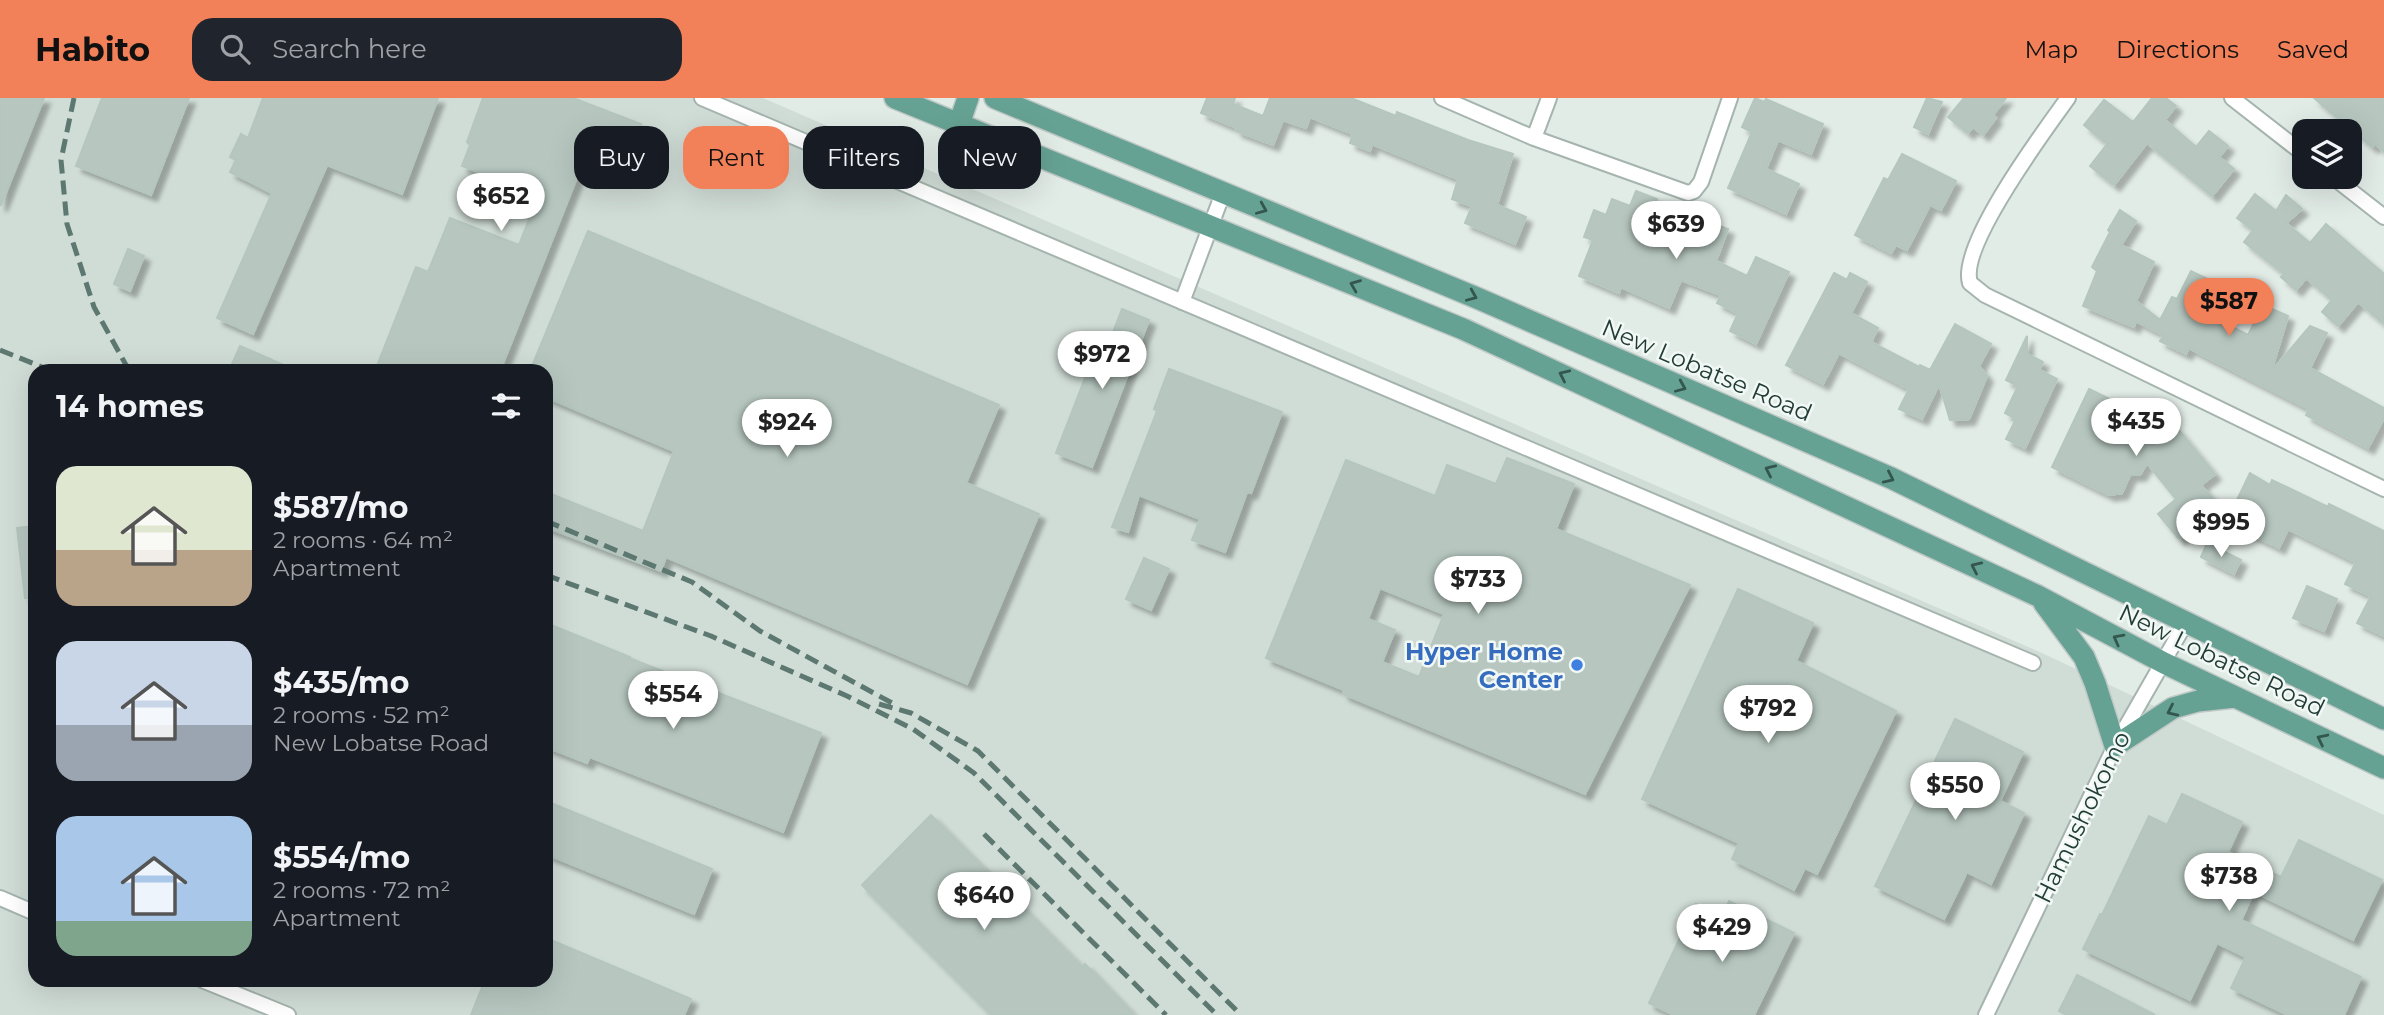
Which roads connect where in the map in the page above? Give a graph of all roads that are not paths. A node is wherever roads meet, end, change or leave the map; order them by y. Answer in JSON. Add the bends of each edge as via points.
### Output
{"nodes":[{"id":1,"x":702,"y":98,"type":"edge"},
{"id":2,"x":895,"y":98,"type":"edge"},
{"id":3,"x":968,"y":98,"type":"edge"},
{"id":4,"x":995,"y":98,"type":"edge"},
{"id":5,"x":1442,"y":98,"type":"edge"},
{"id":6,"x":1549,"y":98,"type":"edge"},
{"id":7,"x":1730,"y":98,"type":"edge"},
{"id":8,"x":2068,"y":98,"type":"edge"},
{"id":9,"x":2236,"y":99,"type":"edge"},
{"id":10,"x":959,"y":124,"type":"junction"},
{"id":11,"x":1534,"y":138,"type":"junction"},
{"id":12,"x":2292,"y":144,"type":"edge"},
{"id":13,"x":2348,"y":189,"type":"edge"},
{"id":14,"x":1223,"y":193,"type":"junction"},
{"id":15,"x":2384,"y":217,"type":"edge"},
{"id":16,"x":1211,"y":226,"type":"junction"},
{"id":17,"x":1182,"y":302,"type":"junction"},
{"id":18,"x":2384,"y":489,"type":"edge"},
{"id":19,"x":2038,"y":596,"type":"junction"},
{"id":20,"x":2186,"y":622,"type":"junction"},
{"id":21,"x":2033,"y":663,"type":"dead end"},
{"id":22,"x":2164,"y":663,"type":"junction"},
{"id":23,"x":2236,"y":697,"type":"junction"},
{"id":24,"x":2384,"y":719,"type":"edge"},
{"id":25,"x":2116,"y":746,"type":"junction"},
{"id":26,"x":2384,"y":768,"type":"edge"},
{"id":27,"x":0,"y":898,"type":"edge"},
{"id":28,"x":28,"y":910,"type":"edge"},
{"id":29,"x":219,"y":987,"type":"edge"},
{"id":30,"x":288,"y":1015,"type":"edge"},
{"id":31,"x":1986,"y":1015,"type":"edge"}],
"edges":[{"from":1,"to":17,"type":"street"},
{"from":2,"to":10,"type":"main road","name":"New Lobatse Road"},
{"from":3,"to":10,"type":"main road"},
{"from":4,"to":14,"type":"main road","name":"New Lobatse Road"},
{"from":5,"to":11,"type":"street"},
{"from":6,"to":11,"type":"street"},
{"from":7,"to":11,"type":"street","via":[[1701,182],[1688,193]]},
{"from":8,"to":18,"type":"street","via":[[1985,225],[1968,271],[1970,283],[1985,295]]},
{"from":9,"to":12,"type":"street"},
{"from":10,"to":16,"type":"main road","name":"New Lobatse Road"},
{"from":13,"to":15,"type":"street"},
{"from":14,"to":16,"type":"street"},
{"from":14,"to":20,"type":"main road","name":"New Lobatse Road","one_way":true,"via":[[1891,478]]},
{"from":16,"to":17,"type":"street"},
{"from":19,"to":16,"type":"main road","name":"New Lobatse Road","one_way":true,"via":[[1463,329]]},
{"from":17,"to":21,"type":"street"},
{"from":22,"to":19,"type":"main road","name":"New Lobatse Road","one_way":true},
{"from":19,"to":25,"type":"main road","via":[[2084,657]]},
{"from":20,"to":22,"type":"street","name":"Hamushokomo"},
{"from":20,"to":24,"type":"main road","name":"New Lobatse Road"},
{"from":22,"to":23,"type":"main road","name":"New Lobatse Road"},
{"from":22,"to":25,"type":"street","name":"Hamushokomo"},
{"from":23,"to":25,"type":"main road","one_way":true,"via":[[2173,708]]},
{"from":26,"to":23,"type":"main road","name":"New Lobatse Road","one_way":true},
{"from":25,"to":31,"type":"street","name":"Hamushokomo"},
{"from":27,"to":28,"type":"street"},
{"from":29,"to":30,"type":"street"}]}
